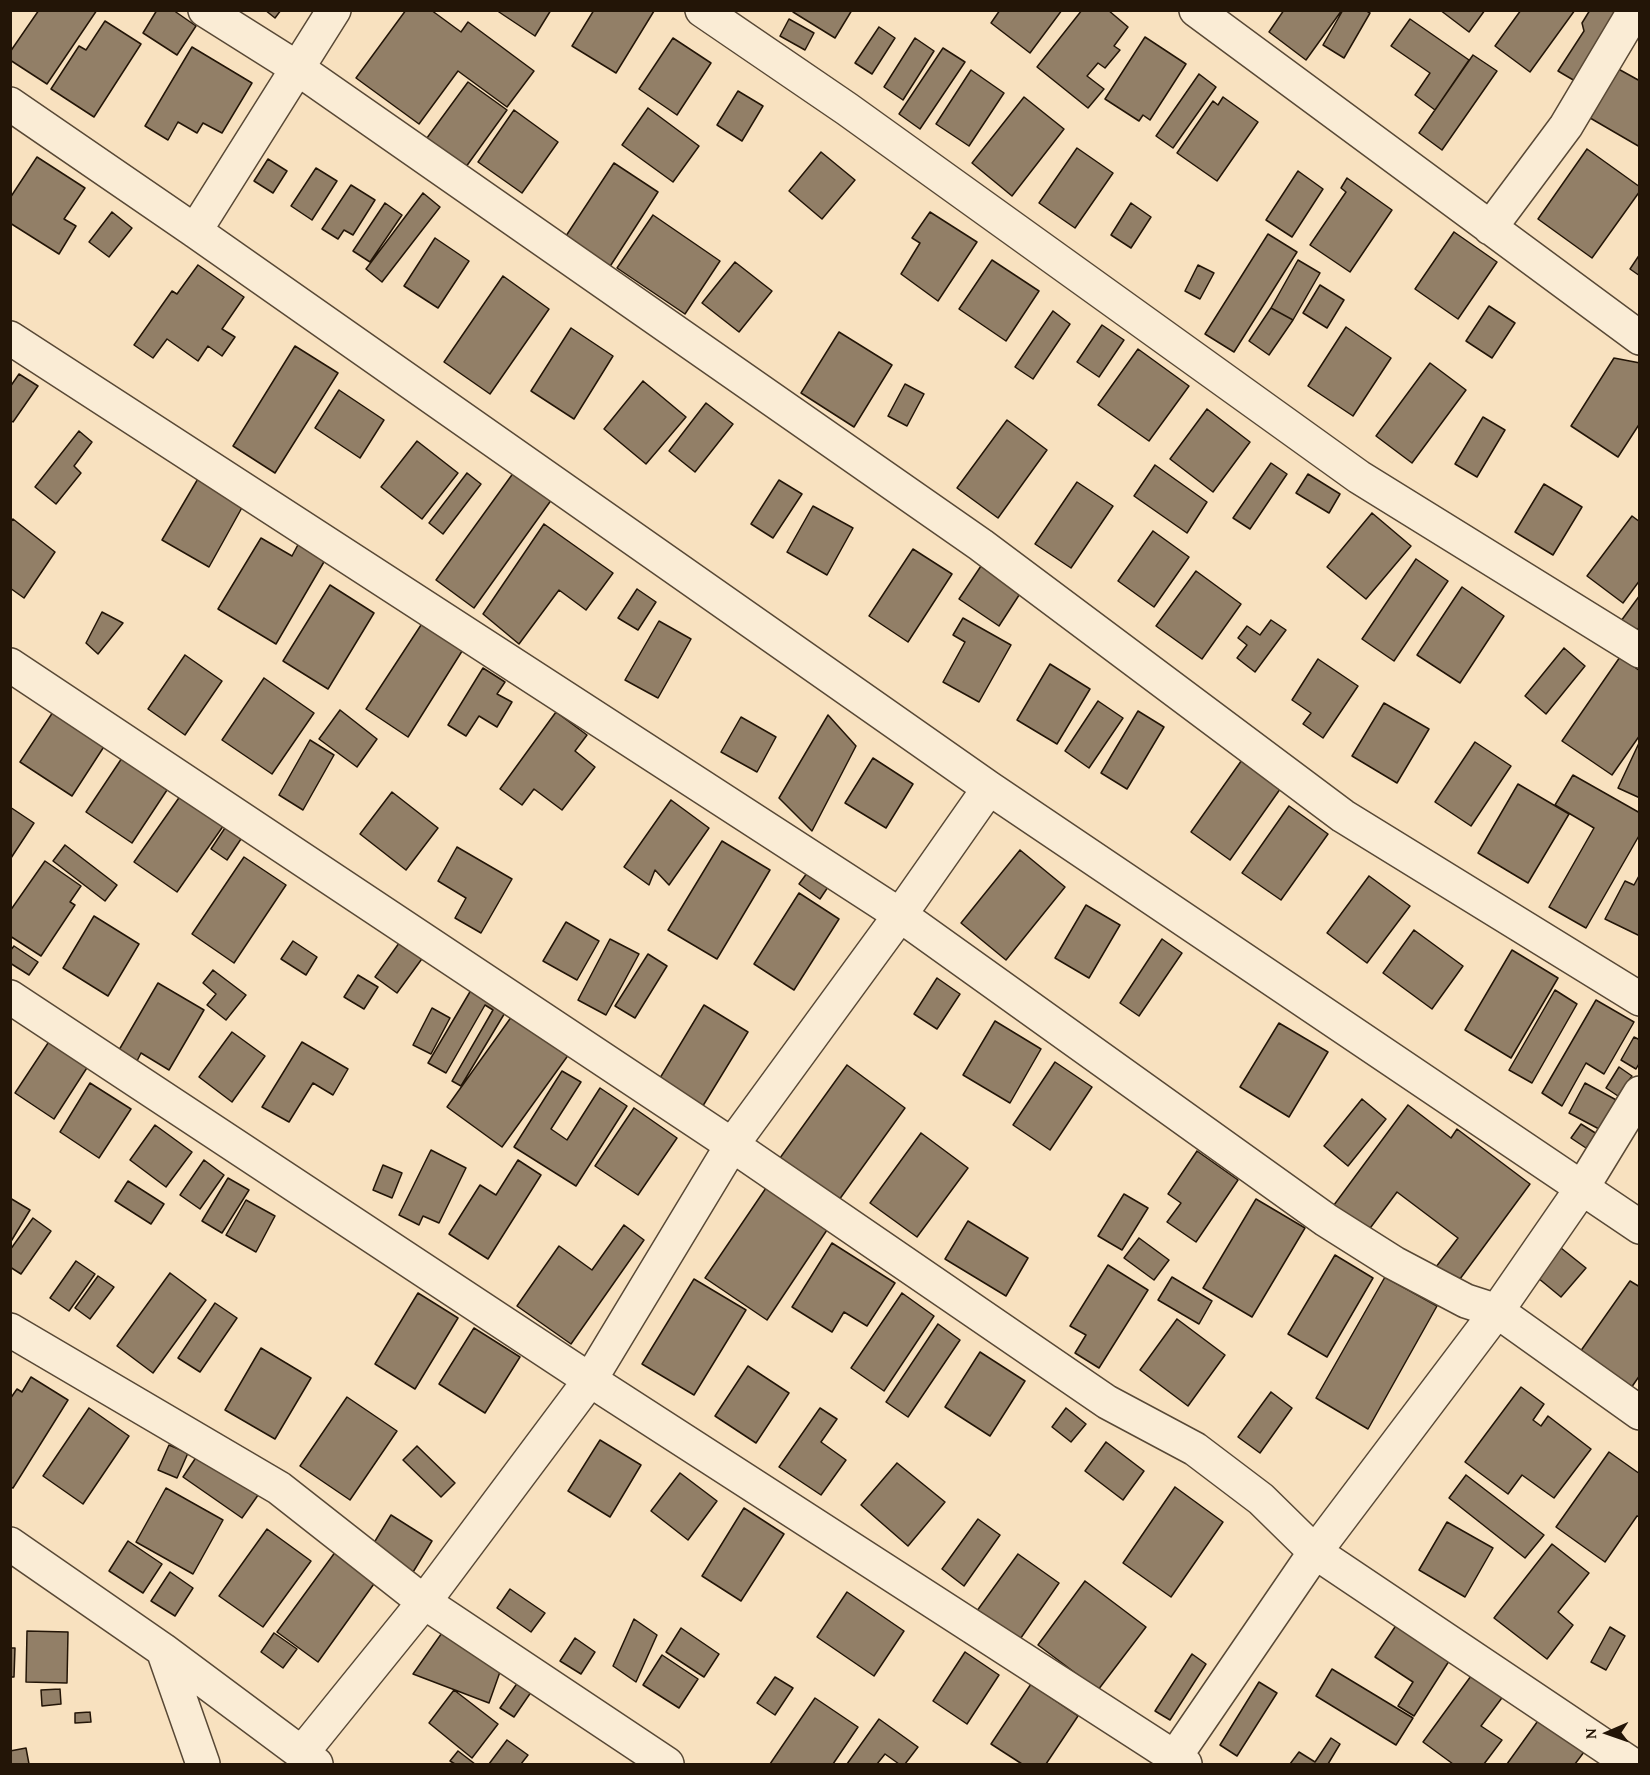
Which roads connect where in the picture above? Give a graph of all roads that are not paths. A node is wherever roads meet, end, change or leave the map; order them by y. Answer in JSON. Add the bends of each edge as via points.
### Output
{"nodes":[{"id":1,"x":205,"y":10,"type":"edge"},
{"id":2,"x":334,"y":10,"type":"edge"},
{"id":3,"x":702,"y":10,"type":"edge"},
{"id":4,"x":1196,"y":10,"type":"edge"},
{"id":5,"x":1635,"y":10,"type":"edge"},
{"id":6,"x":297,"y":68,"type":"junction"},
{"id":7,"x":10,"y":104,"type":"edge"},
{"id":8,"x":1490,"y":228,"type":"junction"},
{"id":9,"x":195,"y":231,"type":"junction"},
{"id":10,"x":10,"y":338,"type":"edge"},
{"id":11,"x":1640,"y":338,"type":"edge"},
{"id":12,"x":1640,"y":651,"type":"edge"},
{"id":13,"x":10,"y":665,"type":"edge"},
{"id":14,"x":989,"y":788,"type":"junction"},
{"id":15,"x":900,"y":915,"type":"junction"},
{"id":16,"x":10,"y":997,"type":"edge"},
{"id":17,"x":1640,"y":999,"type":"edge"},
{"id":18,"x":1640,"y":1093,"type":"edge"},
{"id":19,"x":732,"y":1145,"type":"junction"},
{"id":20,"x":1582,"y":1188,"type":"junction"},
{"id":21,"x":1640,"y":1227,"type":"edge"},
{"id":22,"x":1497,"y":1311,"type":"junction"},
{"id":23,"x":10,"y":1330,"type":"edge"},
{"id":24,"x":590,"y":1380,"type":"junction"},
{"id":25,"x":1640,"y":1413,"type":"edge"},
{"id":26,"x":10,"y":1544,"type":"edge"},
{"id":27,"x":1315,"y":1552,"type":"junction"},
{"id":28,"x":424,"y":1602,"type":"junction"},
{"id":29,"x":163,"y":1650,"type":"junction"},
{"id":30,"x":308,"y":1759,"type":"edge"},
{"id":31,"x":1177,"y":1762,"type":"edge"},
{"id":32,"x":203,"y":1764,"type":"edge"},
{"id":33,"x":667,"y":1764,"type":"edge"},
{"id":34,"x":1631,"y":1764,"type":"edge"}],
"edges":[{"from":1,"to":6,"type":"street"},
{"from":2,"to":6,"type":"street"},
{"from":3,"to":12,"type":"street","via":[[1359,477]]},
{"from":4,"to":8,"type":"street"},
{"from":5,"to":8,"type":"street","via":[[1566,126]]},
{"from":6,"to":9,"type":"street"},
{"from":6,"to":17,"type":"street","via":[[981,545],[1342,816]]},
{"from":7,"to":9,"type":"street"},
{"from":8,"to":11,"type":"street"},
{"from":9,"to":14,"type":"street"},
{"from":10,"to":15,"type":"street"},
{"from":13,"to":19,"type":"street"},
{"from":14,"to":15,"type":"street"},
{"from":14,"to":20,"type":"street"},
{"from":15,"to":19,"type":"street"},
{"from":15,"to":22,"type":"street","via":[[1326,1220],[1456,1296]]},
{"from":16,"to":24,"type":"street"},
{"from":18,"to":20,"type":"street"},
{"from":19,"to":24,"type":"street"},
{"from":19,"to":27,"type":"street","via":[[1107,1402],[1195,1449],[1261,1499]]},
{"from":20,"to":21,"type":"street"},
{"from":20,"to":22,"type":"street"},
{"from":22,"to":25,"type":"street"},
{"from":22,"to":27,"type":"street"},
{"from":23,"to":28,"type":"street","via":[[279,1488]]},
{"from":24,"to":28,"type":"street"},
{"from":24,"to":31,"type":"street"},
{"from":26,"to":29,"type":"street"},
{"from":27,"to":31,"type":"street"},
{"from":27,"to":34,"type":"street"},
{"from":28,"to":30,"type":"street"},
{"from":28,"to":33,"type":"street"},
{"from":29,"to":30,"type":"street"},
{"from":29,"to":32,"type":"street"}]}
